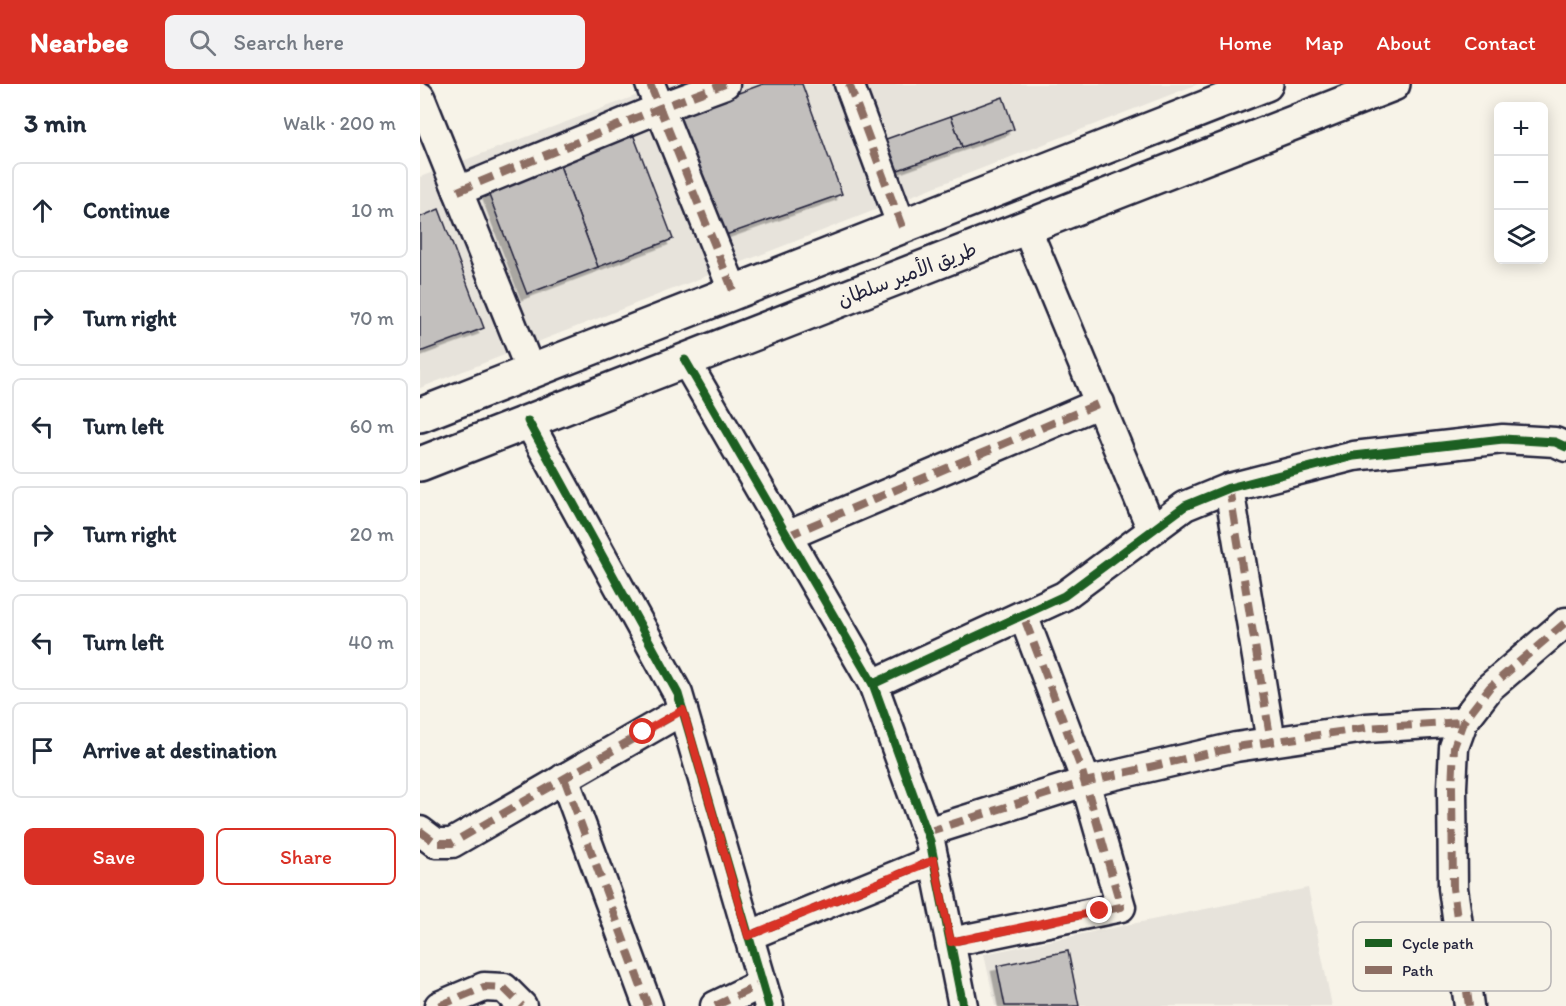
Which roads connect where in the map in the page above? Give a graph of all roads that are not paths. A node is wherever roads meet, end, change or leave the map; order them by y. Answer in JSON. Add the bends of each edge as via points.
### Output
{"nodes":[{"id":1,"x":724,"y":84,"type":"edge"},
{"id":2,"x":849,"y":84,"type":"edge"},
{"id":3,"x":1266,"y":84,"type":"edge"},
{"id":4,"x":1394,"y":84,"type":"edge"},
{"id":5,"x":1350,"y":92,"type":"edge"},
{"id":6,"x":655,"y":96,"type":"edge"},
{"id":7,"x":420,"y":97,"type":"edge"},
{"id":8,"x":458,"y":191,"type":"junction"},
{"id":9,"x":902,"y":227,"type":"junction"},
{"id":10,"x":1026,"y":227,"type":"junction"},
{"id":11,"x":734,"y":293,"type":"junction"},
{"id":12,"x":685,"y":360,"type":"junction"},
{"id":13,"x":531,"y":372,"type":"junction"},
{"id":14,"x":1100,"y":403,"type":"junction"},
{"id":15,"x":420,"y":415,"type":"edge"},
{"id":16,"x":528,"y":422,"type":"junction"},
{"id":17,"x":1566,"y":447,"type":"edge"},
{"id":18,"x":420,"y":464,"type":"edge"},
{"id":19,"x":1229,"y":488,"type":"junction"},
{"id":20,"x":1152,"y":530,"type":"junction"},
{"id":21,"x":787,"y":536,"type":"junction"},
{"id":22,"x":1023,"y":615,"type":"junction"},
{"id":23,"x":1566,"y":622,"type":"edge"},
{"id":24,"x":873,"y":684,"type":"junction"},
{"id":25,"x":683,"y":710,"type":"junction"},
{"id":26,"x":1463,"y":722,"type":"junction"},
{"id":27,"x":1271,"y":742,"type":"junction"},
{"id":28,"x":564,"y":778,"type":"junction"},
{"id":29,"x":1085,"y":782,"type":"junction"},
{"id":30,"x":420,"y":831,"type":"edge"},
{"id":31,"x":927,"y":832,"type":"junction"},
{"id":32,"x":934,"y":860,"type":"junction"},
{"id":33,"x":1458,"y":922,"type":"edge"},
{"id":34,"x":748,"y":936,"type":"junction"},
{"id":35,"x":951,"y":942,"type":"junction"},
{"id":36,"x":1467,"y":991,"type":"edge"},
{"id":37,"x":765,"y":995,"type":"edge"},
{"id":38,"x":439,"y":1006,"type":"edge"},
{"id":39,"x":522,"y":1006,"type":"edge"},
{"id":40,"x":648,"y":1006,"type":"edge"},
{"id":41,"x":715,"y":1006,"type":"edge"},
{"id":42,"x":963,"y":1006,"type":"edge"},
{"id":43,"x":1469,"y":1006,"type":"edge"}],
"edges":[{"from":1,"to":6,"type":"street"},
{"from":2,"to":9,"type":"street"},
{"from":3,"to":9,"type":"highway"},
{"from":4,"to":5,"type":"highway","name":"طريق الأمير سلطان"},
{"from":5,"to":10,"type":"highway","name":"طريق الأمير سلطان"},
{"from":6,"to":8,"type":"street"},
{"from":6,"to":11,"type":"street"},
{"from":7,"to":8,"type":"street"},
{"from":8,"to":13,"type":"street"},
{"from":9,"to":11,"type":"highway"},
{"from":10,"to":12,"type":"highway","name":"طريق الأمير سلطان"},
{"from":10,"to":14,"type":"street"},
{"from":11,"to":13,"type":"highway"},
{"from":12,"to":16,"type":"highway","name":"طريق الأمير سلطان"},
{"from":12,"to":21,"type":"street"},
{"from":13,"to":15,"type":"highway"},
{"from":14,"to":20,"type":"street"},
{"from":14,"to":21,"type":"street"},
{"from":16,"to":18,"type":"highway","name":"طريق الأمير سلطان"},
{"from":16,"to":25,"type":"street","via":[[678,694]]},
{"from":17,"to":19,"type":"street","via":[[1555,442],[1503,439],[1354,456]]},
{"from":19,"to":20,"type":"street","via":[[1185,506]]},
{"from":19,"to":27,"type":"street"},
{"from":20,"to":22,"type":"street","via":[[1064,597]]},
{"from":21,"to":24,"type":"street"},
{"from":22,"to":24,"type":"street"},
{"from":22,"to":29,"type":"street"},
{"from":23,"to":26,"type":"street","via":[[1490,687]]},
{"from":24,"to":31,"type":"street"},
{"from":25,"to":28,"type":"street"},
{"from":25,"to":34,"type":"street"},
{"from":26,"to":27,"type":"street","via":[[1366,728]]},
{"from":26,"to":33,"type":"street","via":[[1454,747],[1452,787],[1453,888]]},
{"from":27,"to":29,"type":"street"},
{"from":28,"to":30,"type":"street","via":[[452,843],[436,843]]},
{"from":28,"to":40,"type":"street"},
{"from":29,"to":31,"type":"street"},
{"from":29,"to":35,"type":"street","via":[[1121,907]]},
{"from":31,"to":32,"type":"street"},
{"from":32,"to":34,"type":"street"},
{"from":32,"to":35,"type":"street"},
{"from":34,"to":37,"type":"street"},
{"from":35,"to":42,"type":"street"},
{"from":36,"to":43,"type":"street"},
{"from":37,"to":41,"type":"street"},
{"from":38,"to":39,"type":"street","via":[[484,987],[504,988]]}]}
